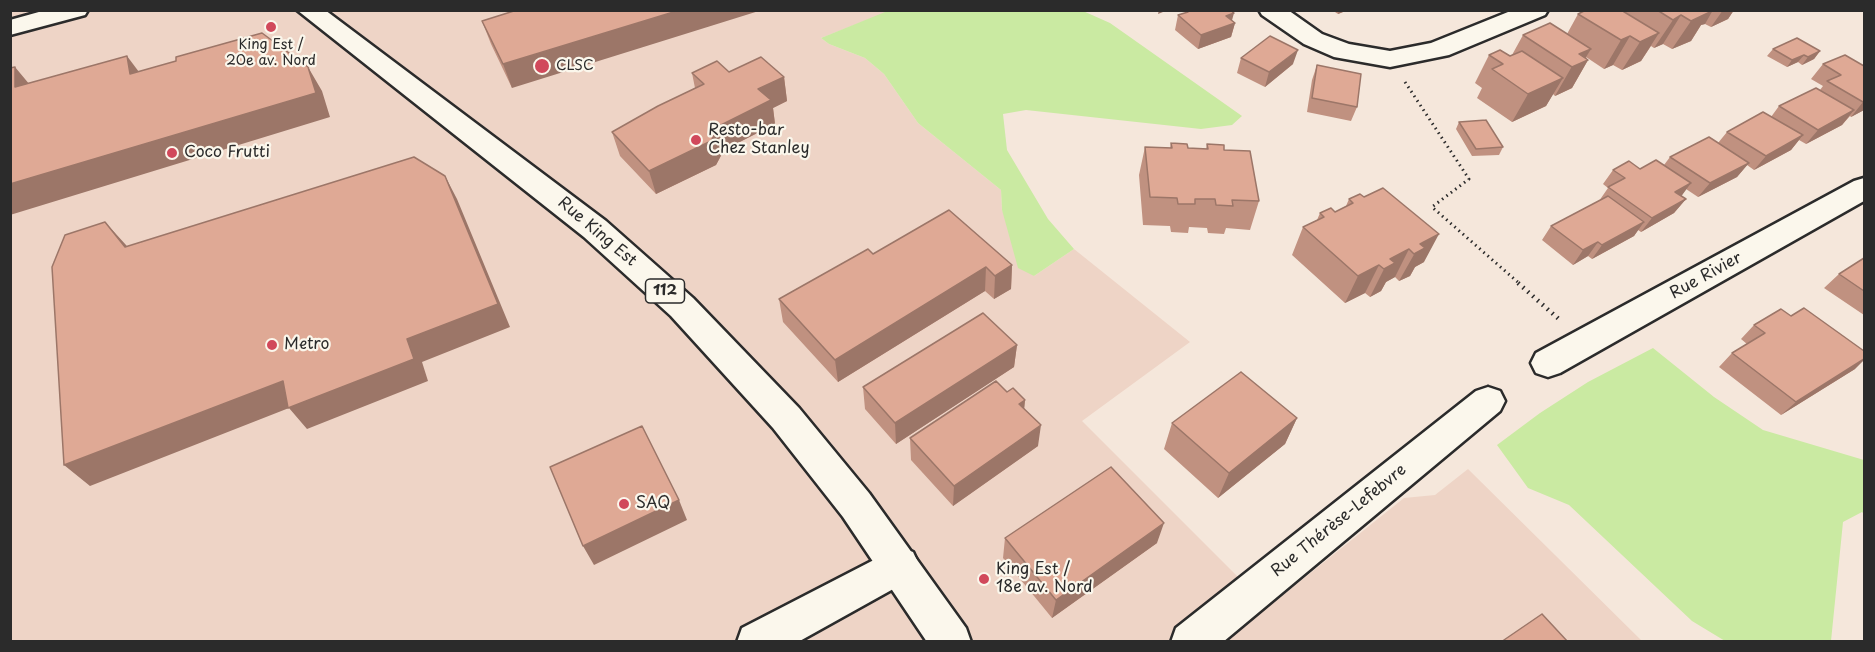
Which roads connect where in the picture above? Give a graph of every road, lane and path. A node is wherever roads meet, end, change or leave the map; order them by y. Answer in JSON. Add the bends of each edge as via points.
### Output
{"nodes":[{"id":1,"x":76,"y":10,"type":"edge"},
{"id":2,"x":309,"y":10,"type":"edge"},
{"id":3,"x":1271,"y":10,"type":"edge"},
{"id":4,"x":1536,"y":10,"type":"edge"},
{"id":5,"x":10,"y":28,"type":"edge"},
{"id":6,"x":1390,"y":58,"type":"junction"},
{"id":7,"x":1864,"y":188,"type":"edge"},
{"id":8,"x":1586,"y":342,"type":"junction"},
{"id":9,"x":1548,"y":363,"type":"dead end"},
{"id":10,"x":1488,"y":401,"type":"dead end"},
{"id":11,"x":899,"y":565,"type":"junction"},
{"id":12,"x":757,"y":642,"type":"edge"},
{"id":13,"x":951,"y":642,"type":"edge"},
{"id":14,"x":1191,"y":642,"type":"edge"}],
"edges":[{"from":1,"to":5,"type":"street"},
{"from":2,"to":11,"type":"street","name":"Rue King Est","number":"112","via":[[595,229],[682,307],[786,418]]},
{"from":3,"to":6,"type":"street","via":[[1313,39],[1342,51]]},
{"from":4,"to":6,"type":"street","via":[[1440,49]]},
{"from":6,"to":8,"type":"path","via":[[1469,179],[1432,207]]},
{"from":7,"to":8,"type":"street","name":"Rue Rivier"},
{"from":8,"to":9,"type":"street","name":"Rue Rivier"},
{"from":10,"to":14,"type":"street","name":"Rue Thérèse-Lefebvre"},
{"from":11,"to":12,"type":"street"},
{"from":11,"to":13,"type":"street","name":"Rue King Est","number":"112"}]}
